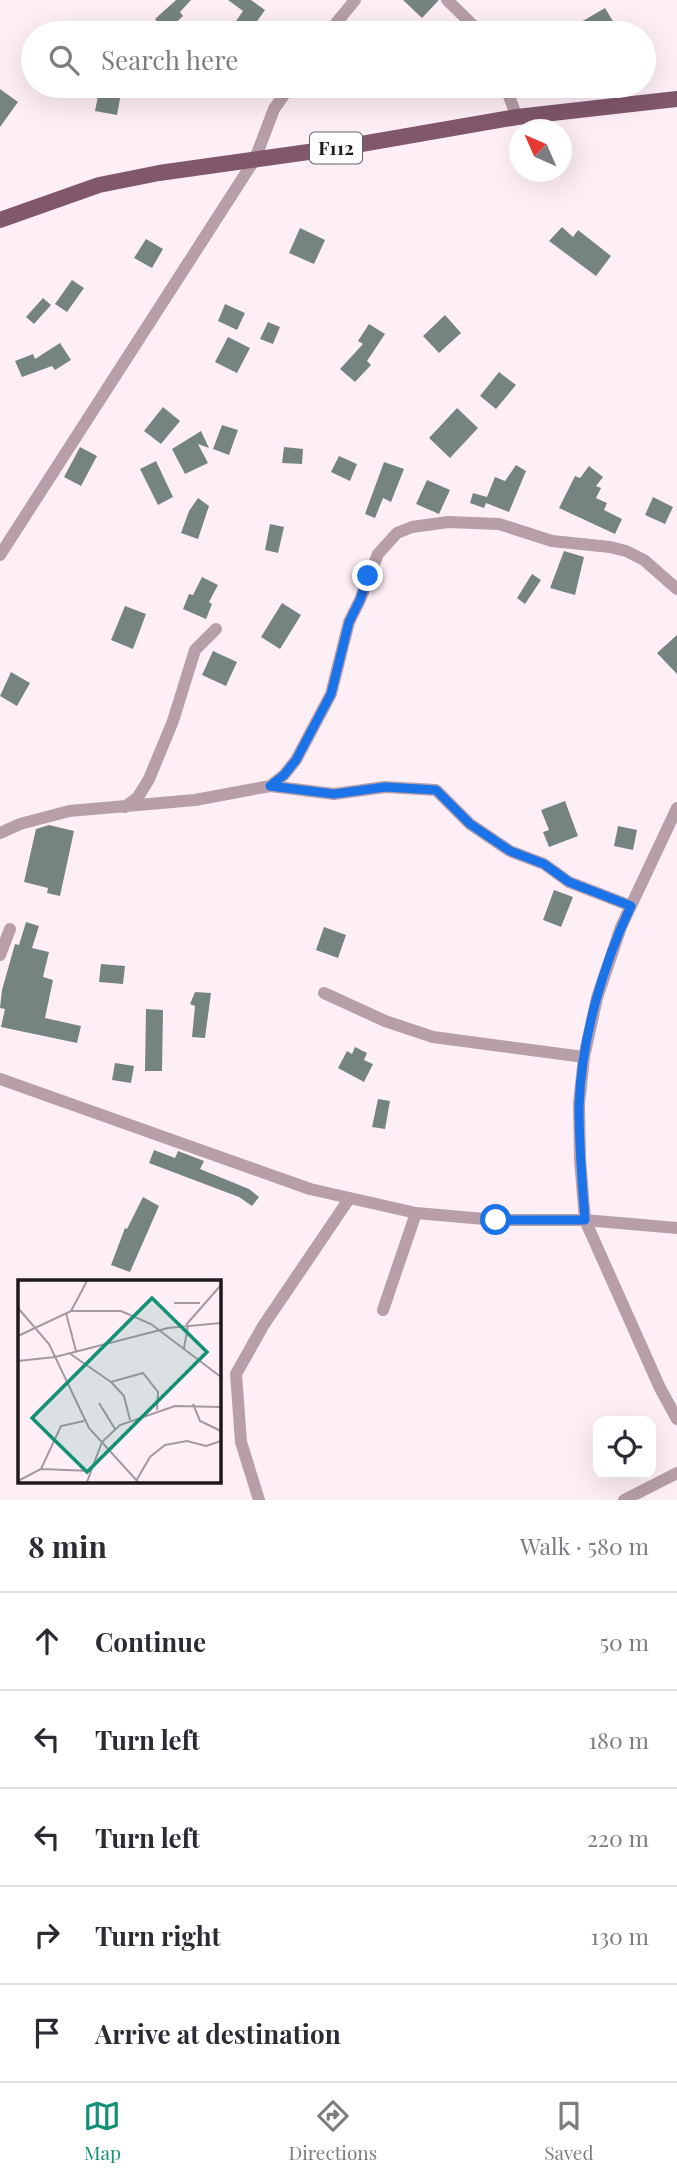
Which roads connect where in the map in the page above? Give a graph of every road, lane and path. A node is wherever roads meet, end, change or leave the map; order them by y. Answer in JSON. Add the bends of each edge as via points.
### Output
{"nodes":[{"id":1,"x":355,"y":0,"type":"edge"},
{"id":2,"x":447,"y":0,"type":"edge"},
{"id":3,"x":338,"y":21,"type":"edge"},
{"id":4,"x":469,"y":21,"type":"edge"},
{"id":5,"x":282,"y":98,"type":"edge"},
{"id":6,"x":510,"y":98,"type":"edge"},
{"id":7,"x":677,"y":99,"type":"edge"},
{"id":8,"x":517,"y":117,"type":"junction"},
{"id":9,"x":255,"y":159,"type":"junction"},
{"id":10,"x":0,"y":220,"type":"edge"},
{"id":11,"x":0,"y":555,"type":"edge"},
{"id":12,"x":677,"y":589,"type":"edge"},
{"id":13,"x":216,"y":629,"type":"dead end"},
{"id":14,"x":270,"y":786,"type":"junction"},
{"id":15,"x":125,"y":807,"type":"junction"},
{"id":16,"x":677,"y":808,"type":"edge"},
{"id":17,"x":0,"y":833,"type":"edge"},
{"id":18,"x":631,"y":906,"type":"junction"},
{"id":19,"x":10,"y":929,"type":"dead end"},
{"id":20,"x":0,"y":955,"type":"edge"},
{"id":21,"x":324,"y":993,"type":"dead end"},
{"id":22,"x":584,"y":1057,"type":"junction"},
{"id":23,"x":0,"y":1079,"type":"edge"},
{"id":24,"x":349,"y":1199,"type":"junction"},
{"id":25,"x":416,"y":1213,"type":"junction"},
{"id":26,"x":585,"y":1220,"type":"junction"},
{"id":27,"x":677,"y":1228,"type":"edge"},
{"id":28,"x":383,"y":1310,"type":"dead end"},
{"id":29,"x":677,"y":1419,"type":"edge"},
{"id":30,"x":677,"y":1473,"type":"edge"},
{"id":31,"x":259,"y":1500,"type":"edge"},
{"id":32,"x":624,"y":1500,"type":"edge"}],
"edges":[{"from":1,"to":3,"type":"street"},
{"from":2,"to":4,"type":"street"},
{"from":5,"to":9,"type":"street"},
{"from":6,"to":8,"type":"street"},
{"from":7,"to":8,"type":"main road","number":"F112"},
{"from":8,"to":9,"type":"main road","number":"F112"},
{"from":9,"to":10,"type":"main road","number":"F112","via":[[99,185]]},
{"from":9,"to":11,"type":"street"},
{"from":12,"to":14,"type":"street","via":[[644,560],[626,551],[552,541],[499,524],[448,522],[397,533],[378,554],[349,622],[331,694],[296,760]]},
{"from":13,"to":15,"type":"street","via":[[195,650],[149,779]]},
{"from":14,"to":15,"type":"street"},
{"from":14,"to":18,"type":"street","via":[[334,794],[385,787],[436,790],[470,824],[510,851],[544,864],[569,882]]},
{"from":15,"to":17,"type":"street","via":[[69,811]]},
{"from":16,"to":18,"type":"street"},
{"from":18,"to":22,"type":"street","via":[[597,998]]},
{"from":19,"to":20,"type":"street"},
{"from":21,"to":22,"type":"street","via":[[433,1037]]},
{"from":22,"to":26,"type":"street","via":[[579,1146]]},
{"from":23,"to":24,"type":"street"},
{"from":24,"to":25,"type":"street"},
{"from":24,"to":31,"type":"street","via":[[236,1374],[241,1442]]},
{"from":25,"to":26,"type":"street","via":[[496,1220]]},
{"from":25,"to":28,"type":"street"},
{"from":26,"to":27,"type":"street"},
{"from":26,"to":29,"type":"street"},
{"from":30,"to":32,"type":"street"}]}
